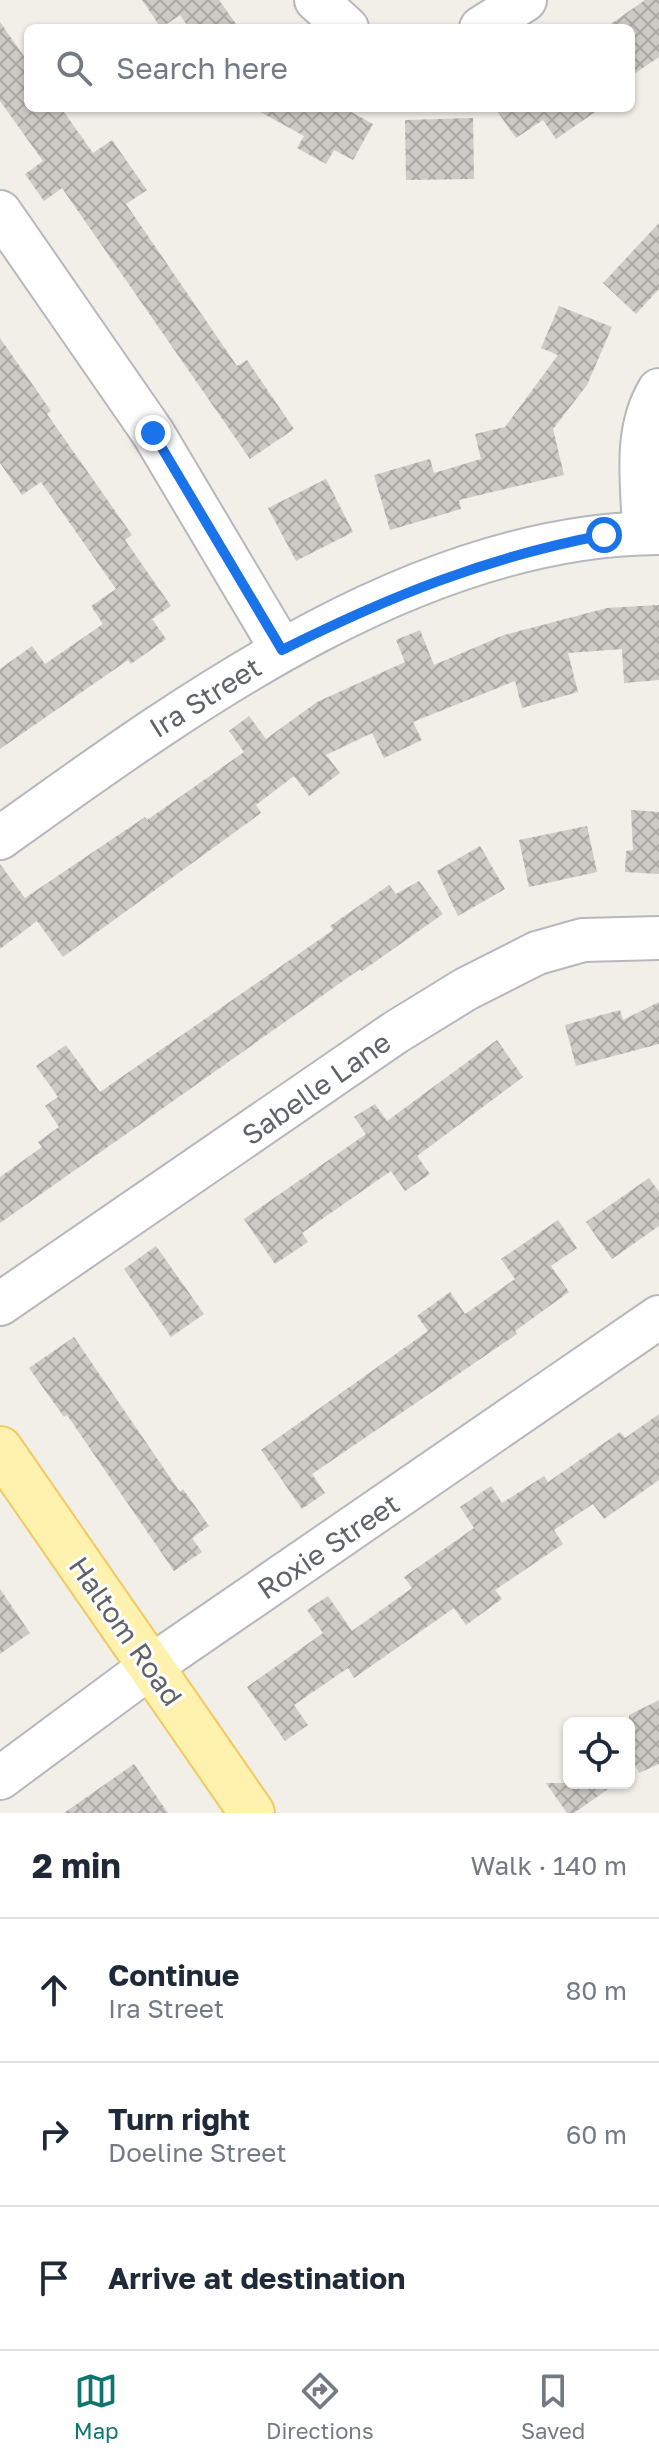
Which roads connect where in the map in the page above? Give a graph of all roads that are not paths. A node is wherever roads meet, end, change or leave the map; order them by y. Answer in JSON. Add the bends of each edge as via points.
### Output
{"nodes":[{"id":1,"x":316,"y":0,"type":"edge"},
{"id":2,"x":525,"y":0,"type":"edge"},
{"id":3,"x":343,"y":24,"type":"edge"},
{"id":4,"x":487,"y":24,"type":"edge"},
{"id":5,"x":0,"y":212,"type":"edge"},
{"id":6,"x":659,"y":390,"type":"edge"},
{"id":7,"x":652,"y":533,"type":"edge"},
{"id":8,"x":282,"y":650,"type":"junction"},
{"id":9,"x":0,"y":838,"type":"edge"},
{"id":10,"x":659,"y":938,"type":"edge"},
{"id":11,"x":0,"y":1304,"type":"edge"},
{"id":12,"x":659,"y":1317,"type":"edge"},
{"id":13,"x":0,"y":1449,"type":"edge"},
{"id":14,"x":150,"y":1667,"type":"junction"},
{"id":15,"x":0,"y":1778,"type":"edge"},
{"id":16,"x":252,"y":1813,"type":"edge"}],
"edges":[{"from":1,"to":3,"type":"street"},
{"from":2,"to":4,"type":"street"},
{"from":5,"to":8,"type":"street","via":[[153,433]]},
{"from":6,"to":7,"type":"street","via":[[647,409],[641,438]]},
{"from":7,"to":8,"type":"street","name":"Ira Street","via":[[604,535],[531,549],[353,614]]},
{"from":8,"to":9,"type":"street","name":"Ira Street","via":[[173,715]]},
{"from":10,"to":11,"type":"street","name":"Sabelle Lane","via":[[583,940],[537,953],[466,989]]},
{"from":12,"to":14,"type":"street","name":"Roxie Street"},
{"from":13,"to":14,"type":"main road","name":"Haltom Road"},
{"from":14,"to":15,"type":"street","name":"Roxie Street"},
{"from":14,"to":16,"type":"main road","name":"Haltom Road"}]}
